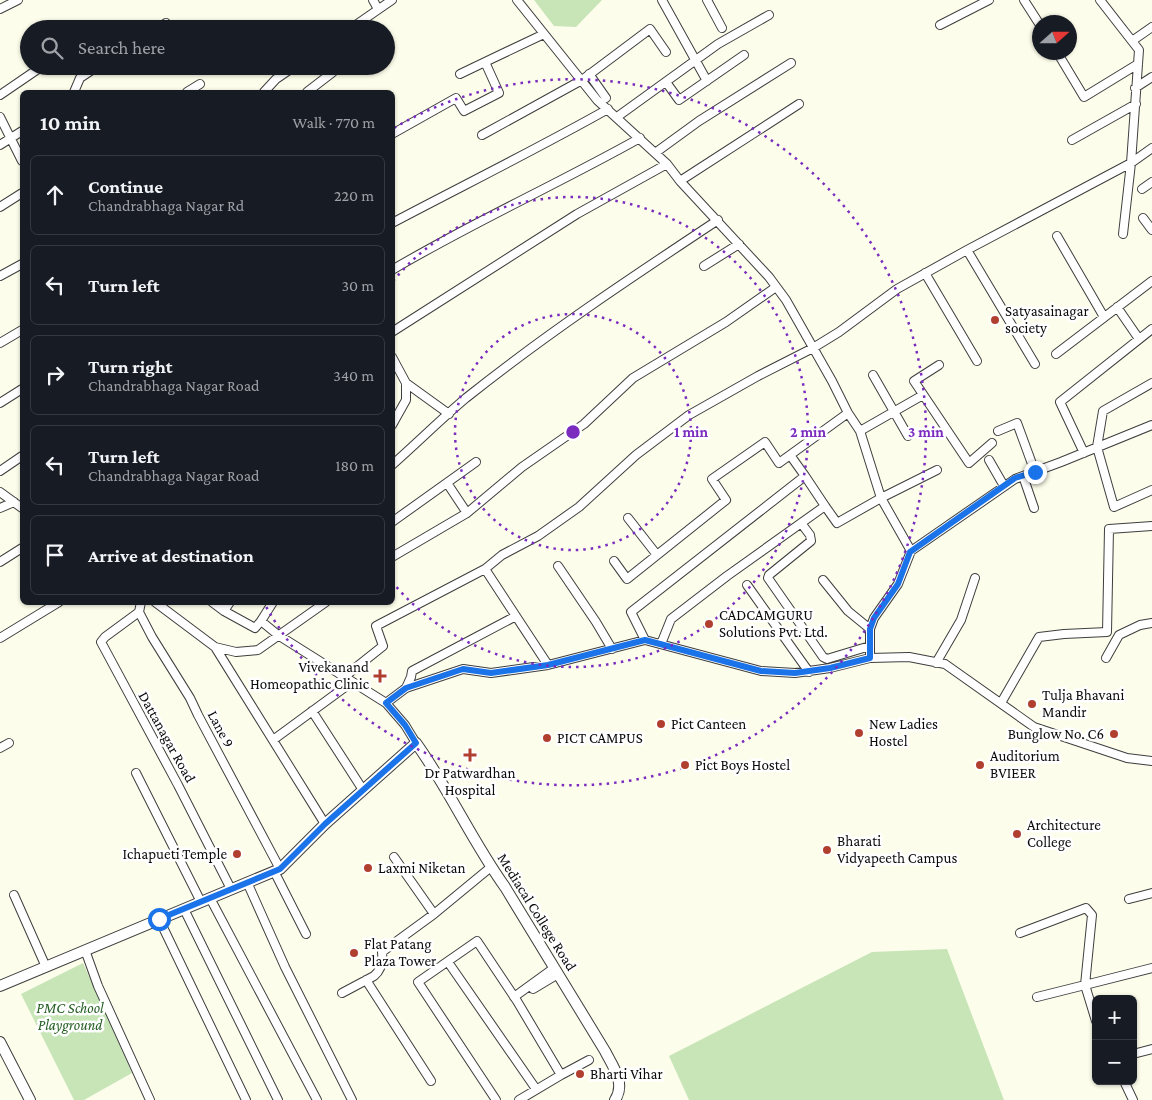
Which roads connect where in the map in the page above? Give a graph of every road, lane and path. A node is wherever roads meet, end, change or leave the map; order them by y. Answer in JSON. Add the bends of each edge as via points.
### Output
{"nodes":[{"id":1,"x":18,"y":0,"type":"edge"},
{"id":2,"x":373,"y":0,"type":"edge"},
{"id":3,"x":392,"y":0,"type":"edge"},
{"id":4,"x":517,"y":0,"type":"edge"},
{"id":5,"x":662,"y":0,"type":"edge"},
{"id":6,"x":706,"y":0,"type":"edge"},
{"id":7,"x":988,"y":0,"type":"edge"},
{"id":8,"x":1024,"y":0,"type":"edge"},
{"id":9,"x":1100,"y":0,"type":"edge"},
{"id":10,"x":0,"y":9,"type":"edge"},
{"id":11,"x":378,"y":10,"type":"junction"},
{"id":12,"x":769,"y":15,"type":"dead end"},
{"id":13,"x":1034,"y":15,"type":"edge"},
{"id":14,"x":363,"y":20,"type":"edge"},
{"id":15,"x":940,"y":25,"type":"dead end"},
{"id":16,"x":1152,"y":27,"type":"edge"},
{"id":17,"x":722,"y":28,"type":"dead end"},
{"id":18,"x":544,"y":34,"type":"junction"},
{"id":19,"x":1132,"y":41,"type":"junction"},
{"id":20,"x":666,"y":52,"type":"dead end"},
{"id":21,"x":744,"y":55,"type":"dead end"},
{"id":22,"x":696,"y":60,"type":"junction"},
{"id":23,"x":1062,"y":60,"type":"edge"},
{"id":24,"x":485,"y":62,"type":"junction"},
{"id":25,"x":791,"y":63,"type":"dead end"},
{"id":26,"x":1138,"y":64,"type":"junction"},
{"id":27,"x":460,"y":74,"type":"dead end"},
{"id":28,"x":589,"y":74,"type":"junction"},
{"id":29,"x":29,"y":75,"type":"edge"},
{"id":30,"x":84,"y":75,"type":"edge"},
{"id":31,"x":282,"y":75,"type":"edge"},
{"id":32,"x":329,"y":75,"type":"edge"},
{"id":33,"x":1152,"y":77,"type":"edge"},
{"id":34,"x":582,"y":80,"type":"junction"},
{"id":35,"x":707,"y":81,"type":"junction"},
{"id":36,"x":666,"y":82,"type":"junction"},
{"id":37,"x":200,"y":84,"type":"dead end"},
{"id":38,"x":1135,"y":88,"type":"junction"},
{"id":39,"x":75,"y":90,"type":"edge"},
{"id":40,"x":190,"y":90,"type":"edge"},
{"id":41,"x":266,"y":90,"type":"edge"},
{"id":42,"x":309,"y":90,"type":"edge"},
{"id":43,"x":0,"y":95,"type":"edge"},
{"id":44,"x":606,"y":98,"type":"dead end"},
{"id":45,"x":799,"y":104,"type":"dead end"},
{"id":46,"x":1136,"y":104,"type":"junction"},
{"id":47,"x":608,"y":109,"type":"junction"},
{"id":48,"x":0,"y":117,"type":"edge"},
{"id":49,"x":617,"y":117,"type":"junction"},
{"id":50,"x":20,"y":132,"type":"edge"},
{"id":51,"x":395,"y":132,"type":"edge"},
{"id":52,"x":482,"y":135,"type":"dead end"},
{"id":53,"x":11,"y":138,"type":"junction"},
{"id":54,"x":640,"y":138,"type":"junction"},
{"id":55,"x":1072,"y":140,"type":"dead end"},
{"id":56,"x":0,"y":145,"type":"edge"},
{"id":57,"x":1152,"y":148,"type":"edge"},
{"id":58,"x":655,"y":153,"type":"junction"},
{"id":59,"x":20,"y":157,"type":"edge"},
{"id":60,"x":1131,"y":163,"type":"junction"},
{"id":61,"x":667,"y":164,"type":"junction"},
{"id":62,"x":680,"y":181,"type":"junction"},
{"id":63,"x":1152,"y":182,"type":"edge"},
{"id":64,"x":1142,"y":189,"type":"dead end"},
{"id":65,"x":20,"y":194,"type":"edge"},
{"id":66,"x":0,"y":207,"type":"edge"},
{"id":67,"x":1143,"y":218,"type":"dead end"},
{"id":68,"x":718,"y":220,"type":"junction"},
{"id":69,"x":395,"y":221,"type":"edge"},
{"id":70,"x":1152,"y":230,"type":"edge"},
{"id":71,"x":1123,"y":234,"type":"dead end"},
{"id":72,"x":1057,"y":236,"type":"dead end"},
{"id":73,"x":739,"y":244,"type":"junction"},
{"id":74,"x":967,"y":250,"type":"junction"},
{"id":75,"x":20,"y":265,"type":"edge"},
{"id":76,"x":704,"y":266,"type":"dead end"},
{"id":77,"x":395,"y":268,"type":"edge"},
{"id":78,"x":925,"y":273,"type":"junction"},
{"id":79,"x":0,"y":276,"type":"edge"},
{"id":80,"x":1152,"y":281,"type":"edge"},
{"id":81,"x":776,"y":287,"type":"junction"},
{"id":82,"x":1117,"y":307,"type":"junction"},
{"id":83,"x":1104,"y":317,"type":"junction"},
{"id":84,"x":1152,"y":329,"type":"edge"},
{"id":85,"x":395,"y":330,"type":"edge"},
{"id":86,"x":20,"y":331,"type":"edge"},
{"id":87,"x":1138,"y":339,"type":"junction"},
{"id":88,"x":0,"y":343,"type":"edge"},
{"id":89,"x":813,"y":348,"type":"junction"},
{"id":90,"x":1056,"y":354,"type":"dead end"},
{"id":91,"x":977,"y":362,"type":"dead end"},
{"id":92,"x":395,"y":363,"type":"edge"},
{"id":93,"x":1035,"y":364,"type":"dead end"},
{"id":94,"x":939,"y":365,"type":"dead end"},
{"id":95,"x":873,"y":375,"type":"dead end"},
{"id":96,"x":406,"y":383,"type":"junction"},
{"id":97,"x":1152,"y":383,"type":"edge"},
{"id":98,"x":20,"y":390,"type":"edge"},
{"id":99,"x":923,"y":395,"type":"junction"},
{"id":100,"x":0,"y":403,"type":"edge"},
{"id":101,"x":893,"y":412,"type":"junction"},
{"id":102,"x":848,"y":413,"type":"junction"},
{"id":103,"x":449,"y":414,"type":"junction"},
{"id":104,"x":395,"y":420,"type":"edge"},
{"id":105,"x":1152,"y":425,"type":"edge"},
{"id":106,"x":860,"y":431,"type":"junction"},
{"id":107,"x":998,"y":431,"type":"dead end"},
{"id":108,"x":908,"y":436,"type":"dead end"},
{"id":109,"x":992,"y":443,"type":"dead end"},
{"id":110,"x":1097,"y":447,"type":"junction"},
{"id":111,"x":1084,"y":453,"type":"junction"},
{"id":112,"x":790,"y":455,"type":"junction"},
{"id":113,"x":20,"y":457,"type":"edge"},
{"id":114,"x":989,"y":460,"type":"dead end"},
{"id":115,"x":395,"y":462,"type":"edge"},
{"id":116,"x":476,"y":462,"type":"dead end"},
{"id":117,"x":937,"y":470,"type":"dead end"},
{"id":118,"x":0,"y":471,"type":"edge"},
{"id":119,"x":1035,"y":472,"type":"junction"},
{"id":120,"x":805,"y":476,"type":"junction"},
{"id":121,"x":1023,"y":476,"type":"junction"},
{"id":122,"x":447,"y":483,"type":"junction"},
{"id":123,"x":1004,"y":486,"type":"junction"},
{"id":124,"x":1152,"y":490,"type":"edge"},
{"id":125,"x":0,"y":492,"type":"edge"},
{"id":126,"x":880,"y":498,"type":"junction"},
{"id":127,"x":14,"y":502,"type":"junction"},
{"id":128,"x":20,"y":506,"type":"edge"},
{"id":129,"x":825,"y":506,"type":"junction"},
{"id":130,"x":0,"y":508,"type":"edge"},
{"id":131,"x":1034,"y":508,"type":"dead end"},
{"id":132,"x":467,"y":513,"type":"junction"},
{"id":133,"x":628,"y":518,"type":"dead end"},
{"id":134,"x":395,"y":520,"type":"edge"},
{"id":135,"x":801,"y":523,"type":"junction"},
{"id":136,"x":1152,"y":526,"type":"edge"},
{"id":137,"x":20,"y":549,"type":"edge"},
{"id":138,"x":910,"y":552,"type":"junction"},
{"id":139,"x":395,"y":556,"type":"edge"},
{"id":140,"x":657,"y":556,"type":"junction"},
{"id":141,"x":614,"y":561,"type":"dead end"},
{"id":142,"x":0,"y":562,"type":"edge"},
{"id":143,"x":558,"y":566,"type":"dead end"},
{"id":144,"x":484,"y":569,"type":"junction"},
{"id":145,"x":975,"y":578,"type":"dead end"},
{"id":146,"x":823,"y":580,"type":"dead end"},
{"id":147,"x":747,"y":585,"type":"dead end"},
{"id":148,"x":54,"y":605,"type":"edge"},
{"id":149,"x":140,"y":605,"type":"edge"},
{"id":150,"x":159,"y":605,"type":"edge"},
{"id":151,"x":216,"y":605,"type":"edge"},
{"id":152,"x":228,"y":605,"type":"edge"},
{"id":153,"x":270,"y":605,"type":"edge"},
{"id":154,"x":322,"y":605,"type":"edge"},
{"id":155,"x":224,"y":611,"type":"junction"},
{"id":156,"x":139,"y":612,"type":"junction"},
{"id":157,"x":516,"y":616,"type":"junction"},
{"id":158,"x":261,"y":621,"type":"junction"},
{"id":159,"x":1152,"y":623,"type":"edge"},
{"id":160,"x":870,"y":629,"type":"junction"},
{"id":161,"x":278,"y":635,"type":"junction"},
{"id":162,"x":0,"y":638,"type":"edge"},
{"id":163,"x":645,"y":640,"type":"junction"},
{"id":164,"x":661,"y":644,"type":"junction"},
{"id":165,"x":870,"y":646,"type":"junction"},
{"id":166,"x":216,"y":647,"type":"junction"},
{"id":167,"x":612,"y":649,"type":"junction"},
{"id":168,"x":870,"y":658,"type":"junction"},
{"id":169,"x":1106,"y":658,"type":"dead end"},
{"id":170,"x":936,"y":663,"type":"junction"},
{"id":171,"x":548,"y":665,"type":"junction"},
{"id":172,"x":809,"y":672,"type":"junction"},
{"id":173,"x":344,"y":677,"type":"junction"},
{"id":174,"x":352,"y":682,"type":"junction"},
{"id":175,"x":406,"y":688,"type":"junction"},
{"id":176,"x":386,"y":703,"type":"junction"},
{"id":177,"x":1000,"y":703,"type":"junction"},
{"id":178,"x":312,"y":711,"type":"junction"},
{"id":179,"x":273,"y":740,"type":"junction"},
{"id":180,"x":9,"y":743,"type":"dead end"},
{"id":181,"x":416,"y":743,"type":"junction"},
{"id":182,"x":0,"y":748,"type":"edge"},
{"id":183,"x":1152,"y":761,"type":"edge"},
{"id":184,"x":136,"y":773,"type":"dead end"},
{"id":185,"x":363,"y":790,"type":"junction"},
{"id":186,"x":325,"y":824,"type":"junction"},
{"id":187,"x":394,"y":857,"type":"dead end"},
{"id":188,"x":491,"y":867,"type":"junction"},
{"id":189,"x":277,"y":870,"type":"junction"},
{"id":190,"x":247,"y":882,"type":"junction"},
{"id":191,"x":231,"y":889,"type":"junction"},
{"id":192,"x":1152,"y":893,"type":"edge"},
{"id":193,"x":14,"y":894,"type":"dead end"},
{"id":194,"x":1130,"y":899,"type":"dead end"},
{"id":195,"x":205,"y":900,"type":"junction"},
{"id":196,"x":184,"y":909,"type":"junction"},
{"id":197,"x":434,"y":914,"type":"junction"},
{"id":198,"x":159,"y":919,"type":"junction"},
{"id":199,"x":1020,"y":933,"type":"dead end"},
{"id":200,"x":306,"y":934,"type":"dead end"},
{"id":201,"x":85,"y":950,"type":"junction"},
{"id":202,"x":448,"y":962,"type":"junction"},
{"id":203,"x":46,"y":966,"type":"junction"},
{"id":204,"x":1152,"y":968,"type":"edge"},
{"id":205,"x":556,"y":971,"type":"junction"},
{"id":206,"x":366,"y":980,"type":"junction"},
{"id":207,"x":1085,"y":985,"type":"junction"},
{"id":208,"x":0,"y":986,"type":"edge"},
{"id":209,"x":342,"y":993,"type":"dead end"},
{"id":210,"x":1037,"y":997,"type":"dead end"},
{"id":211,"x":515,"y":999,"type":"junction"},
{"id":212,"x":1092,"y":1007,"type":"edge"},
{"id":213,"x":0,"y":1042,"type":"edge"},
{"id":214,"x":1152,"y":1049,"type":"edge"},
{"id":215,"x":1137,"y":1053,"type":"edge"},
{"id":216,"x":589,"y":1060,"type":"dead end"},
{"id":217,"x":561,"y":1075,"type":"junction"},
{"id":218,"x":431,"y":1081,"type":"dead end"},
{"id":219,"x":1126,"y":1085,"type":"edge"},
{"id":220,"x":536,"y":1089,"type":"junction"},
{"id":221,"x":30,"y":1100,"type":"edge"},
{"id":222,"x":150,"y":1100,"type":"edge"},
{"id":223,"x":246,"y":1100,"type":"edge"},
{"id":224,"x":278,"y":1100,"type":"edge"},
{"id":225,"x":317,"y":1100,"type":"edge"},
{"id":226,"x":352,"y":1100,"type":"edge"},
{"id":227,"x":496,"y":1100,"type":"edge"},
{"id":228,"x":520,"y":1100,"type":"edge"},
{"id":229,"x":615,"y":1100,"type":"edge"},
{"id":230,"x":1133,"y":1100,"type":"edge"}],
"edges":[{"from":1,"to":10,"type":"street"},
{"from":2,"to":11,"type":"street"},
{"from":3,"to":11,"type":"street"},
{"from":4,"to":18,"type":"street"},
{"from":5,"to":22,"type":"street"},
{"from":6,"to":17,"type":"street"},
{"from":7,"to":15,"type":"street"},
{"from":8,"to":13,"type":"street"},
{"from":9,"to":19,"type":"street"},
{"from":11,"to":14,"type":"street"},
{"from":12,"to":22,"type":"street"},
{"from":16,"to":19,"type":"street"},
{"from":18,"to":24,"type":"street"},
{"from":18,"to":34,"type":"street"},
{"from":19,"to":26,"type":"street","via":[[1139,50]]},
{"from":20,"to":28,"type":"street","via":[[650,29]]},
{"from":21,"to":35,"type":"street"},
{"from":22,"to":35,"type":"street"},
{"from":22,"to":36,"type":"street"},
{"from":23,"to":26,"type":"street","via":[[1084,97]]},
{"from":24,"to":27,"type":"street"},
{"from":24,"to":51,"type":"street","via":[[499,94],[464,111],[456,98]]},
{"from":25,"to":58,"type":"street"},
{"from":26,"to":38,"type":"street"},
{"from":28,"to":34,"type":"street"},
{"from":28,"to":44,"type":"street"},
{"from":29,"to":43,"type":"street"},
{"from":30,"to":39,"type":"street"},
{"from":31,"to":41,"type":"street"},
{"from":32,"to":42,"type":"street"},
{"from":33,"to":38,"type":"street"},
{"from":34,"to":47,"type":"street"},
{"from":34,"to":52,"type":"street"},
{"from":35,"to":36,"type":"street","via":[[679,100]]},
{"from":36,"to":49,"type":"street"},
{"from":37,"to":40,"type":"street"},
{"from":38,"to":46,"type":"street"},
{"from":45,"to":62,"type":"street"},
{"from":46,"to":55,"type":"street"},
{"from":46,"to":60,"type":"street"},
{"from":47,"to":49,"type":"street"},
{"from":47,"to":69,"type":"street"},
{"from":48,"to":53,"type":"street"},
{"from":49,"to":54,"type":"street"},
{"from":50,"to":53,"type":"street"},
{"from":53,"to":56,"type":"street"},
{"from":53,"to":59,"type":"street"},
{"from":54,"to":58,"type":"street"},
{"from":54,"to":77,"type":"street"},
{"from":57,"to":60,"type":"street"},
{"from":58,"to":61,"type":"street"},
{"from":60,"to":71,"type":"street"},
{"from":60,"to":74,"type":"street"},
{"from":61,"to":62,"type":"street"},
{"from":61,"to":85,"type":"street","via":[[577,214]]},
{"from":62,"to":68,"type":"street"},
{"from":63,"to":64,"type":"street"},
{"from":65,"to":66,"type":"street"},
{"from":67,"to":70,"type":"street"},
{"from":68,"to":73,"type":"street"},
{"from":68,"to":103,"type":"street","via":[[524,354]]},
{"from":72,"to":83,"type":"street"},
{"from":73,"to":76,"type":"street"},
{"from":73,"to":81,"type":"street"},
{"from":74,"to":78,"type":"street"},
{"from":74,"to":93,"type":"street"},
{"from":75,"to":79,"type":"street"},
{"from":78,"to":89,"type":"street"},
{"from":78,"to":91,"type":"street"},
{"from":80,"to":82,"type":"street"},
{"from":81,"to":89,"type":"street"},
{"from":81,"to":132,"type":"street","via":[[726,322],[633,378],[584,424],[522,467]]},
{"from":82,"to":83,"type":"street"},
{"from":82,"to":87,"type":"street"},
{"from":83,"to":90,"type":"street"},
{"from":84,"to":87,"type":"street"},
{"from":86,"to":88,"type":"street"},
{"from":87,"to":111,"type":"street","via":[[1060,402]]},
{"from":89,"to":102,"type":"street"},
{"from":89,"to":144,"type":"street","via":[[689,415],[636,455],[579,507]]},
{"from":92,"to":96,"type":"street"},
{"from":94,"to":99,"type":"street","via":[[914,380]]},
{"from":95,"to":101,"type":"street"},
{"from":96,"to":103,"type":"street"},
{"from":96,"to":104,"type":"street","via":[[406,400]]},
{"from":97,"to":110,"type":"street","via":[[1103,410]]},
{"from":98,"to":100,"type":"street"},
{"from":99,"to":101,"type":"street"},
{"from":99,"to":109,"type":"street","via":[[969,463]]},
{"from":101,"to":106,"type":"street"},
{"from":101,"to":108,"type":"street"},
{"from":102,"to":106,"type":"street"},
{"from":102,"to":112,"type":"street"},
{"from":103,"to":115,"type":"street"},
{"from":105,"to":110,"type":"street"},
{"from":106,"to":126,"type":"street"},
{"from":107,"to":119,"type":"street","via":[[1018,423]]},
{"from":110,"to":111,"type":"street"},
{"from":110,"to":124,"type":"street","via":[[1114,507]]},
{"from":111,"to":119,"type":"street"},
{"from":112,"to":120,"type":"street"},
{"from":112,"to":140,"type":"street","via":[[779,462],[765,442],[712,479],[726,500]]},
{"from":113,"to":118,"type":"street"},
{"from":114,"to":123,"type":"street"},
{"from":116,"to":122,"type":"street"},
{"from":117,"to":126,"type":"street"},
{"from":119,"to":121,"type":"street"},
{"from":120,"to":129,"type":"street"},
{"from":120,"to":163,"type":"street","via":[[631,612]]},
{"from":121,"to":123,"type":"street"},
{"from":121,"to":131,"type":"street"},
{"from":122,"to":132,"type":"street"},
{"from":122,"to":134,"type":"street"},
{"from":123,"to":138,"type":"street"},
{"from":125,"to":127,"type":"street"},
{"from":126,"to":129,"type":"street","via":[[838,523]]},
{"from":126,"to":138,"type":"street"},
{"from":127,"to":128,"type":"street"},
{"from":127,"to":130,"type":"street"},
{"from":129,"to":135,"type":"street"},
{"from":132,"to":139,"type":"street"},
{"from":133,"to":140,"type":"street"},
{"from":135,"to":164,"type":"street","via":[[671,620]]},
{"from":135,"to":165,"type":"street","via":[[811,540],[768,578],[823,657],[827,659]]},
{"from":136,"to":177,"type":"street","via":[[1109,529],[1107,632],[1039,637]]},
{"from":137,"to":142,"type":"street"},
{"from":138,"to":160,"type":"street","via":[[898,584]]},
{"from":140,"to":141,"type":"street","via":[[628,579]]},
{"from":143,"to":167,"type":"street"},
{"from":144,"to":157,"type":"street"},
{"from":144,"to":173,"type":"street","via":[[376,626],[383,646]]},
{"from":145,"to":170,"type":"street","via":[[960,620]]},
{"from":146,"to":160,"type":"street","via":[[848,611]]},
{"from":147,"to":172,"type":"street"},
{"from":148,"to":162,"type":"street"},
{"from":149,"to":156,"type":"street"},
{"from":150,"to":166,"type":"street"},
{"from":151,"to":155,"type":"street"},
{"from":152,"to":155,"type":"street"},
{"from":153,"to":158,"type":"street"},
{"from":154,"to":161,"type":"street"},
{"from":155,"to":158,"type":"street","via":[[255,628]]},
{"from":156,"to":189,"type":"street","name":"Lane 9","via":[[190,698]]},
{"from":156,"to":191,"type":"street","name":"Dattanagar Road","via":[[101,642]]},
{"from":157,"to":171,"type":"street"},
{"from":157,"to":175,"type":"street","via":[[412,671]]},
{"from":158,"to":161,"type":"street"},
{"from":159,"to":169,"type":"street","via":[[1119,635]]},
{"from":160,"to":165,"type":"street"},
{"from":161,"to":166,"type":"street","via":[[258,650],[236,652]]},
{"from":161,"to":173,"type":"street"},
{"from":163,"to":164,"type":"street"},
{"from":163,"to":167,"type":"street"},
{"from":164,"to":172,"type":"street","via":[[761,671]]},
{"from":165,"to":168,"type":"street"},
{"from":166,"to":179,"type":"street"},
{"from":167,"to":171,"type":"street"},
{"from":168,"to":170,"type":"street","via":[[909,657]]},
{"from":168,"to":172,"type":"street"},
{"from":170,"to":177,"type":"street","via":[[945,664]]},
{"from":171,"to":175,"type":"street","via":[[491,673],[463,669]]},
{"from":173,"to":174,"type":"street"},
{"from":174,"to":176,"type":"street"},
{"from":174,"to":178,"type":"street"},
{"from":175,"to":176,"type":"street"},
{"from":176,"to":181,"type":"street"},
{"from":177,"to":183,"type":"street","via":[[1034,728],[1127,758]]},
{"from":178,"to":179,"type":"street"},
{"from":178,"to":185,"type":"street"},
{"from":179,"to":186,"type":"street"},
{"from":180,"to":182,"type":"street"},
{"from":181,"to":185,"type":"street"},
{"from":181,"to":188,"type":"street","name":"Mediacal College Road"},
{"from":184,"to":195,"type":"street"},
{"from":185,"to":186,"type":"street"},
{"from":186,"to":189,"type":"street"},
{"from":187,"to":197,"type":"street"},
{"from":188,"to":197,"type":"street"},
{"from":188,"to":205,"type":"street","name":"Mediacal College Road"},
{"from":189,"to":190,"type":"street"},
{"from":189,"to":200,"type":"street","name":"Lane 9"},
{"from":190,"to":191,"type":"street"},
{"from":190,"to":226,"type":"street","via":[[285,967]]},
{"from":191,"to":195,"type":"street"},
{"from":192,"to":194,"type":"street"},
{"from":193,"to":203,"type":"street"},
{"from":195,"to":196,"type":"street"},
{"from":195,"to":225,"type":"street"},
{"from":196,"to":198,"type":"street"},
{"from":196,"to":224,"type":"street"},
{"from":197,"to":206,"type":"street","via":[[382,952],[378,972]]},
{"from":198,"to":201,"type":"street"},
{"from":198,"to":223,"type":"street"},
{"from":199,"to":207,"type":"street","via":[[1086,908],[1092,915]]},
{"from":201,"to":203,"type":"street"},
{"from":201,"to":222,"type":"street"},
{"from":202,"to":211,"type":"street","via":[[477,941]]},
{"from":202,"to":220,"type":"street"},
{"from":202,"to":227,"type":"street","via":[[418,982]]},
{"from":203,"to":208,"type":"street"},
{"from":204,"to":207,"type":"street"},
{"from":205,"to":211,"type":"street"},
{"from":205,"to":229,"type":"street","name":"Mediacal College Road","via":[[619,1079],[620,1093]]},
{"from":206,"to":209,"type":"street"},
{"from":206,"to":218,"type":"street"},
{"from":207,"to":210,"type":"street"},
{"from":207,"to":212,"type":"street"},
{"from":211,"to":217,"type":"street"},
{"from":213,"to":221,"type":"street"},
{"from":214,"to":215,"type":"street"},
{"from":216,"to":217,"type":"street"},
{"from":217,"to":220,"type":"street"},
{"from":219,"to":230,"type":"street"},
{"from":220,"to":228,"type":"street"}]}
